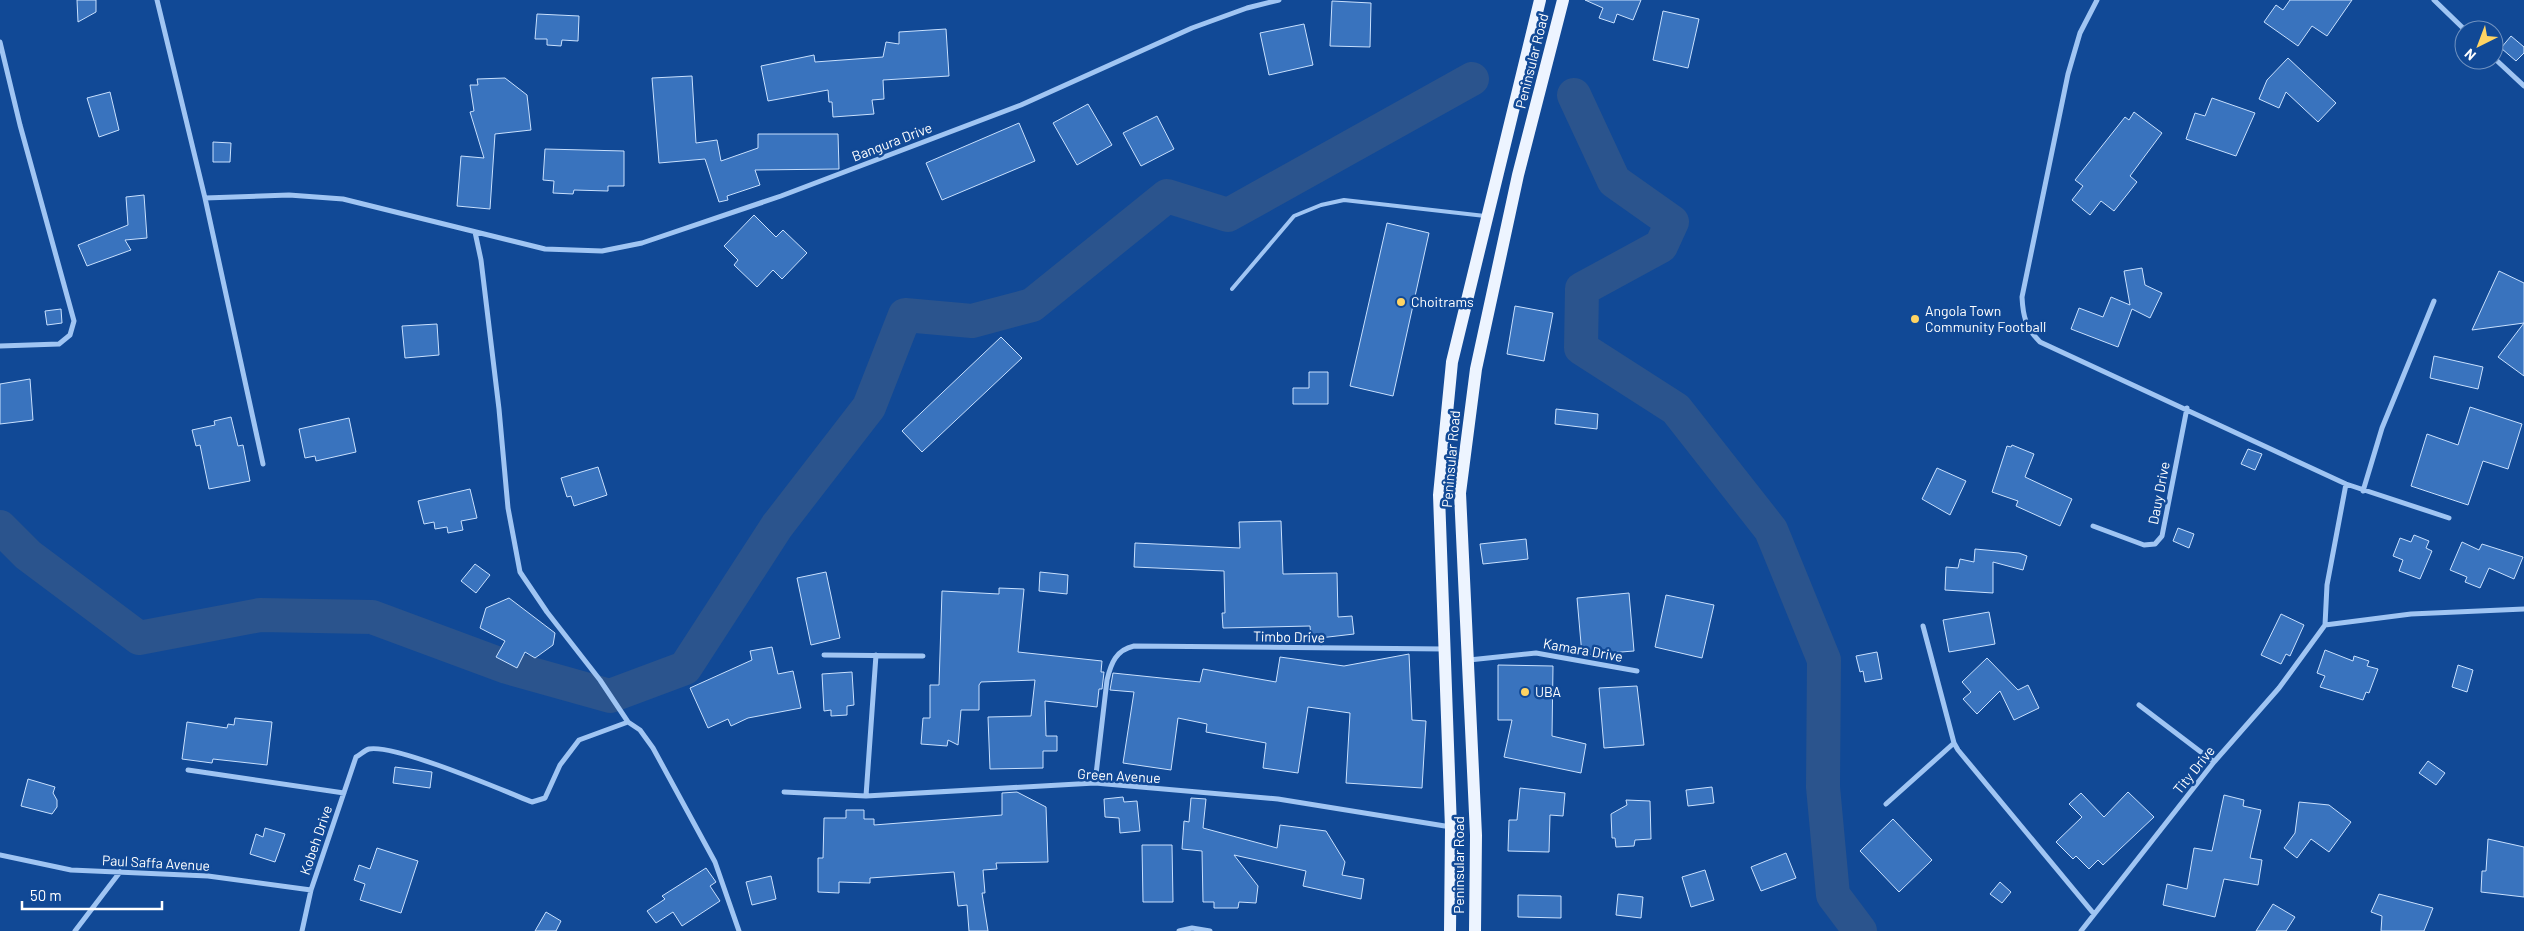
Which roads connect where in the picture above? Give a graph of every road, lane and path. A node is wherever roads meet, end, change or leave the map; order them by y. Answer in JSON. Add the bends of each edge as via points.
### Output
{"nodes":[{"id":1,"x":157,"y":0,"type":"edge"},
{"id":2,"x":1280,"y":0,"type":"edge"},
{"id":3,"x":1540,"y":0,"type":"edge"},
{"id":4,"x":1562,"y":0,"type":"edge"},
{"id":5,"x":2097,"y":0,"type":"edge"},
{"id":6,"x":2434,"y":0,"type":"edge"},
{"id":7,"x":2455,"y":20,"type":"edge"},
{"id":8,"x":0,"y":42,"type":"edge"},
{"id":9,"x":2504,"y":67,"type":"edge"},
{"id":10,"x":2524,"y":86,"type":"edge"},
{"id":11,"x":206,"y":198,"type":"junction"},
{"id":12,"x":1487,"y":217,"type":"junction"},
{"id":13,"x":475,"y":232,"type":"junction"},
{"id":14,"x":1232,"y":289,"type":"dead end"},
{"id":15,"x":2434,"y":301,"type":"dead end"},
{"id":16,"x":0,"y":346,"type":"edge"},
{"id":17,"x":2187,"y":408,"type":"junction"},
{"id":18,"x":263,"y":464,"type":"dead end"},
{"id":19,"x":2346,"y":484,"type":"junction"},
{"id":20,"x":2363,"y":491,"type":"junction"},
{"id":21,"x":2449,"y":518,"type":"dead end"},
{"id":22,"x":2093,"y":526,"type":"dead end"},
{"id":23,"x":2524,"y":609,"type":"edge"},
{"id":24,"x":2325,"y":625,"type":"junction"},
{"id":25,"x":1923,"y":626,"type":"dead end"},
{"id":26,"x":1444,"y":649,"type":"junction"},
{"id":27,"x":824,"y":655,"type":"dead end"},
{"id":28,"x":876,"y":655,"type":"junction"},
{"id":29,"x":923,"y":656,"type":"dead end"},
{"id":30,"x":1466,"y":660,"type":"junction"},
{"id":31,"x":1637,"y":671,"type":"dead end"},
{"id":32,"x":2139,"y":704,"type":"dead end"},
{"id":33,"x":628,"y":722,"type":"junction"},
{"id":34,"x":1954,"y":743,"type":"junction"},
{"id":35,"x":2214,"y":762,"type":"junction"},
{"id":36,"x":188,"y":770,"type":"dead end"},
{"id":37,"x":1095,"y":784,"type":"junction"},
{"id":38,"x":344,"y":792,"type":"junction"},
{"id":39,"x":784,"y":792,"type":"dead end"},
{"id":40,"x":866,"y":796,"type":"junction"},
{"id":41,"x":1886,"y":804,"type":"dead end"},
{"id":42,"x":1451,"y":828,"type":"junction"},
{"id":43,"x":0,"y":856,"type":"edge"},
{"id":44,"x":120,"y":872,"type":"junction"},
{"id":45,"x":312,"y":890,"type":"junction"},
{"id":46,"x":2094,"y":914,"type":"junction"},
{"id":47,"x":75,"y":931,"type":"edge"},
{"id":48,"x":302,"y":931,"type":"edge"},
{"id":49,"x":739,"y":931,"type":"edge"},
{"id":50,"x":1179,"y":931,"type":"edge"},
{"id":51,"x":1210,"y":931,"type":"edge"},
{"id":52,"x":1450,"y":931,"type":"edge"},
{"id":53,"x":1475,"y":931,"type":"edge"},
{"id":54,"x":2081,"y":931,"type":"edge"}],
"edges":[{"from":1,"to":11,"type":"street"},
{"from":2,"to":13,"type":"street","name":"Bangura Drive","via":[[1192,28],[1021,104],[808,186],[642,243],[602,251],[554,249]]},
{"from":3,"to":12,"type":"main road","name":"Peninsular Road"},
{"from":4,"to":30,"type":"main road","name":"Peninsular Road","via":[[1518,175],[1476,369],[1460,494]]},
{"from":5,"to":17,"type":"street","via":[[2080,33],[2068,74],[2022,297],[2023,318],[2030,333],[2040,342]]},
{"from":6,"to":7,"type":"street"},
{"from":8,"to":16,"type":"street","via":[[74,321],[70,335],[59,344]]},
{"from":9,"to":10,"type":"street"},
{"from":11,"to":13,"type":"street","name":"Bangura Drive","via":[[289,195],[343,199]]},
{"from":11,"to":18,"type":"street"},
{"from":12,"to":14,"type":"lane","via":[[1344,200],[1321,205],[1294,216]]},
{"from":12,"to":26,"type":"main road","name":"Peninsular Road","via":[[1452,362],[1439,495]]},
{"from":13,"to":33,"type":"street","via":[[492,349],[508,508],[520,572]]},
{"from":15,"to":20,"type":"street","via":[[2382,428]]},
{"from":17,"to":19,"type":"street"},
{"from":17,"to":22,"type":"street","name":"Dauy Drive","via":[[2162,536],[2154,544],[2144,545]]},
{"from":19,"to":20,"type":"street"},
{"from":19,"to":24,"type":"street","via":[[2327,585]]},
{"from":20,"to":21,"type":"street"},
{"from":23,"to":24,"type":"street","via":[[2411,614]]},
{"from":24,"to":35,"type":"street","name":"Tity Drive","via":[[2279,688]]},
{"from":25,"to":34,"type":"street"},
{"from":26,"to":37,"type":"street","name":"Timbo Drive","via":[[1124,648],[1111,665]]},
{"from":26,"to":42,"type":"main road","name":"Peninsular Road"},
{"from":27,"to":28,"type":"street"},
{"from":28,"to":29,"type":"street"},
{"from":28,"to":40,"type":"street"},
{"from":30,"to":31,"type":"street","name":"Kamara Drive","via":[[1536,653]]},
{"from":30,"to":53,"type":"main road","name":"Peninsular Road","via":[[1476,835]]},
{"from":32,"to":35,"type":"street"},
{"from":33,"to":38,"type":"street","name":"Kobeh Drive","via":[[579,740],[560,765],[545,798],[532,802],[418,758],[381,749],[368,749],[356,757]]},
{"from":33,"to":49,"type":"street","via":[[640,730],[653,748],[715,862]]},
{"from":34,"to":41,"type":"street"},
{"from":34,"to":46,"type":"street"},
{"from":35,"to":46,"type":"street","name":"Tity Drive"},
{"from":36,"to":38,"type":"street"},
{"from":37,"to":40,"type":"street","name":"Green Avenue"},
{"from":37,"to":42,"type":"street","name":"Green Avenue","via":[[1278,799]]},
{"from":38,"to":45,"type":"street","name":"Kobeh Drive"},
{"from":39,"to":40,"type":"street","name":"Green Avenue"},
{"from":42,"to":52,"type":"main road","name":"Peninsular Road"},
{"from":43,"to":44,"type":"street","name":"Paul Saffa Avenue","via":[[70,870]]},
{"from":44,"to":45,"type":"street","name":"Paul Saffa Avenue","via":[[208,876]]},
{"from":44,"to":47,"type":"street"},
{"from":45,"to":48,"type":"street","name":"Kobeh Drive"},
{"from":46,"to":54,"type":"street","name":"Tity Drive"},
{"from":50,"to":51,"type":"street","via":[[1192,928]]}]}
